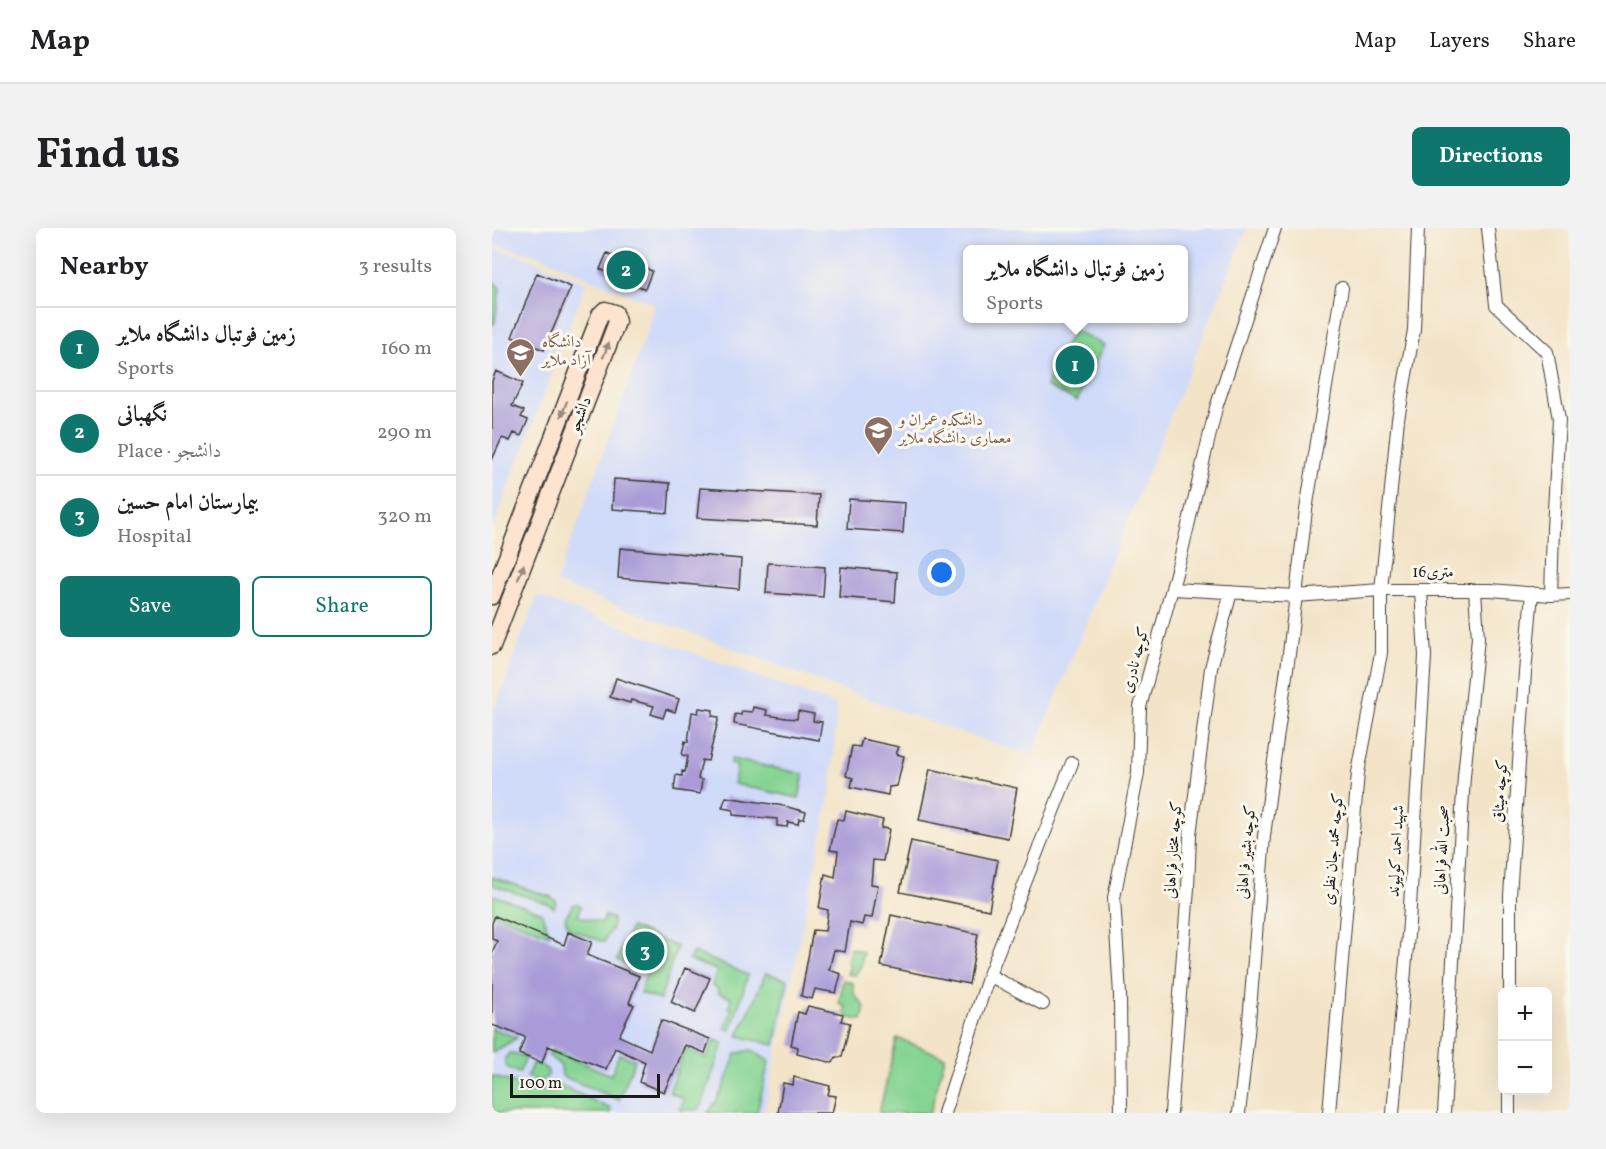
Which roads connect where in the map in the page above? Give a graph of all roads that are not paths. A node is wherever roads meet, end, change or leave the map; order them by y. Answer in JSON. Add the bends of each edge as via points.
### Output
{"nodes":[{"id":1,"x":1275,"y":228,"type":"edge"},
{"id":2,"x":1418,"y":228,"type":"edge"},
{"id":3,"x":1488,"y":228,"type":"edge"},
{"id":4,"x":1342,"y":288,"type":"dead end"},
{"id":5,"x":1173,"y":589,"type":"junction"},
{"id":6,"x":1382,"y":590,"type":"junction"},
{"id":7,"x":1421,"y":590,"type":"junction"},
{"id":8,"x":1475,"y":590,"type":"junction"},
{"id":9,"x":1230,"y":592,"type":"junction"},
{"id":10,"x":1532,"y":593,"type":"junction"},
{"id":11,"x":1570,"y":594,"type":"edge"},
{"id":12,"x":1551,"y":595,"type":"junction"},
{"id":13,"x":492,"y":596,"type":"edge"},
{"id":14,"x":1295,"y":596,"type":"junction"},
{"id":15,"x":492,"y":646,"type":"edge"},
{"id":16,"x":1072,"y":763,"type":"dead end"},
{"id":17,"x":989,"y":975,"type":"junction"},
{"id":18,"x":1510,"y":987,"type":"edge"},
{"id":19,"x":1043,"y":1004,"type":"dead end"},
{"id":20,"x":1509,"y":1095,"type":"edge"},
{"id":21,"x":944,"y":1113,"type":"edge"},
{"id":22,"x":1121,"y":1113,"type":"edge"},
{"id":23,"x":1171,"y":1113,"type":"edge"},
{"id":24,"x":1239,"y":1113,"type":"edge"},
{"id":25,"x":1329,"y":1113,"type":"edge"},
{"id":26,"x":1393,"y":1113,"type":"edge"},
{"id":27,"x":1444,"y":1113,"type":"edge"},
{"id":28,"x":1509,"y":1113,"type":"edge"}],
"edges":[{"from":1,"to":5,"type":"street","name":"کوچه نادری","via":[[1216,408]]},
{"from":2,"to":6,"type":"street","name":"کوچه محمد جان نظری","via":[[1414,330],[1398,418]]},
{"from":3,"to":12,"type":"street","via":[[1496,305],[1547,352],[1559,418]]},
{"from":4,"to":14,"type":"street","name":"کوچه بشیر فراهانی"},
{"from":5,"to":9,"type":"street","name":"16متری"},
{"from":5,"to":22,"type":"street","name":"کوچه نادری","via":[[1140,707],[1138,773],[1114,898]]},
{"from":6,"to":7,"type":"street","name":"16متری"},
{"from":6,"to":14,"type":"street","name":"16متری"},
{"from":6,"to":25,"type":"street","name":"کوچه محمد جان نظری","via":[[1381,653],[1358,773]]},
{"from":7,"to":8,"type":"street","name":"16متری"},
{"from":7,"to":26,"type":"street","name":"شهید احمد کولیوند","via":[[1425,656]]},
{"from":8,"to":10,"type":"street","name":"16متری"},
{"from":8,"to":27,"type":"street","name":"صحبت الله فراهانی","via":[[1478,638],[1464,776]]},
{"from":9,"to":14,"type":"street","name":"16متری"},
{"from":9,"to":23,"type":"street","name":"کوچه مختار فراهانی","via":[[1211,668],[1190,835]]},
{"from":10,"to":12,"type":"street","name":"16متری"},
{"from":10,"to":18,"type":"street","name":"کوچه میثاق","via":[[1510,896]]},
{"from":11,"to":12,"type":"street","name":"16متری"},
{"from":15,"to":13,"type":"main road","name":"دانشجو","one_way":true,"via":[[617,322],[611,311],[600,315]]},
{"from":14,"to":24,"type":"street","name":"کوچه بشیر فراهانی","via":[[1264,836]]},
{"from":16,"to":17,"type":"street"},
{"from":17,"to":19,"type":"street"},
{"from":17,"to":21,"type":"street"},
{"from":20,"to":28,"type":"street"}]}
